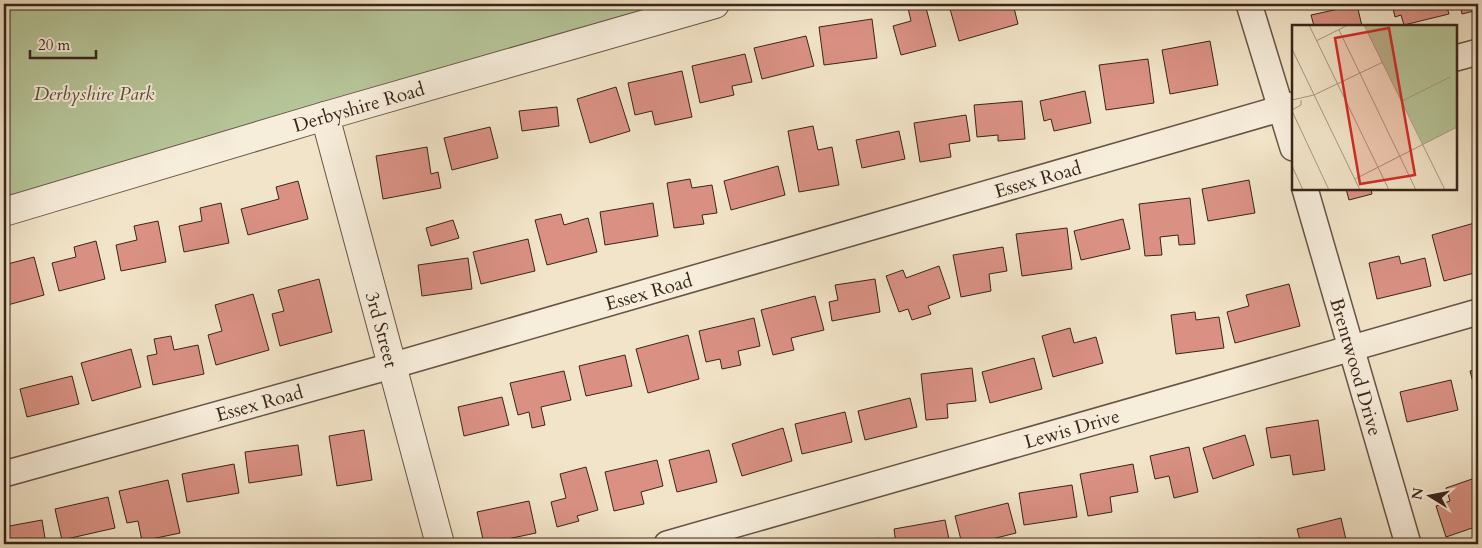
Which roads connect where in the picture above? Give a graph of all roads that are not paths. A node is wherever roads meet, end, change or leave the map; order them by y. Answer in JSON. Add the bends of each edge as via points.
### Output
{"nodes":[{"id":1,"x":715,"y":4,"type":"edge"},
{"id":2,"x":1249,"y":4,"type":"edge"},
{"id":3,"x":1478,"y":52,"type":"edge"},
{"id":4,"x":1457,"y":58,"type":"edge"},
{"id":5,"x":1288,"y":106,"type":"edge"},
{"id":6,"x":325,"y":116,"type":"junction"},
{"id":7,"x":1292,"y":140,"type":"edge"},
{"id":8,"x":1305,"y":190,"type":"edge"},
{"id":9,"x":4,"y":212,"type":"edge"},
{"id":10,"x":1478,"y":312,"type":"edge"},
{"id":11,"x":1351,"y":349,"type":"junction"},
{"id":12,"x":391,"y":366,"type":"junction"},
{"id":13,"x":4,"y":474,"type":"edge"},
{"id":14,"x":440,"y":544,"type":"edge"},
{"id":15,"x":667,"y":544,"type":"edge"},
{"id":16,"x":1408,"y":544,"type":"edge"}],
"edges":[{"from":1,"to":6,"type":"street","name":"Derbyshire Road"},
{"from":2,"to":5,"type":"street"},
{"from":3,"to":4,"type":"street"},
{"from":5,"to":7,"type":"street"},
{"from":5,"to":12,"type":"street","name":"Essex Road"},
{"from":6,"to":9,"type":"street","name":"Derbyshire Road"},
{"from":6,"to":12,"type":"street","name":"3rd Street"},
{"from":8,"to":11,"type":"street","name":"Brentwood Drive"},
{"from":10,"to":11,"type":"street","name":"Lewis Drive"},
{"from":11,"to":15,"type":"street","name":"Lewis Drive"},
{"from":11,"to":16,"type":"street","name":"Brentwood Drive"},
{"from":12,"to":13,"type":"street","name":"Essex Road"},
{"from":12,"to":14,"type":"street","name":"3rd Street"}]}
